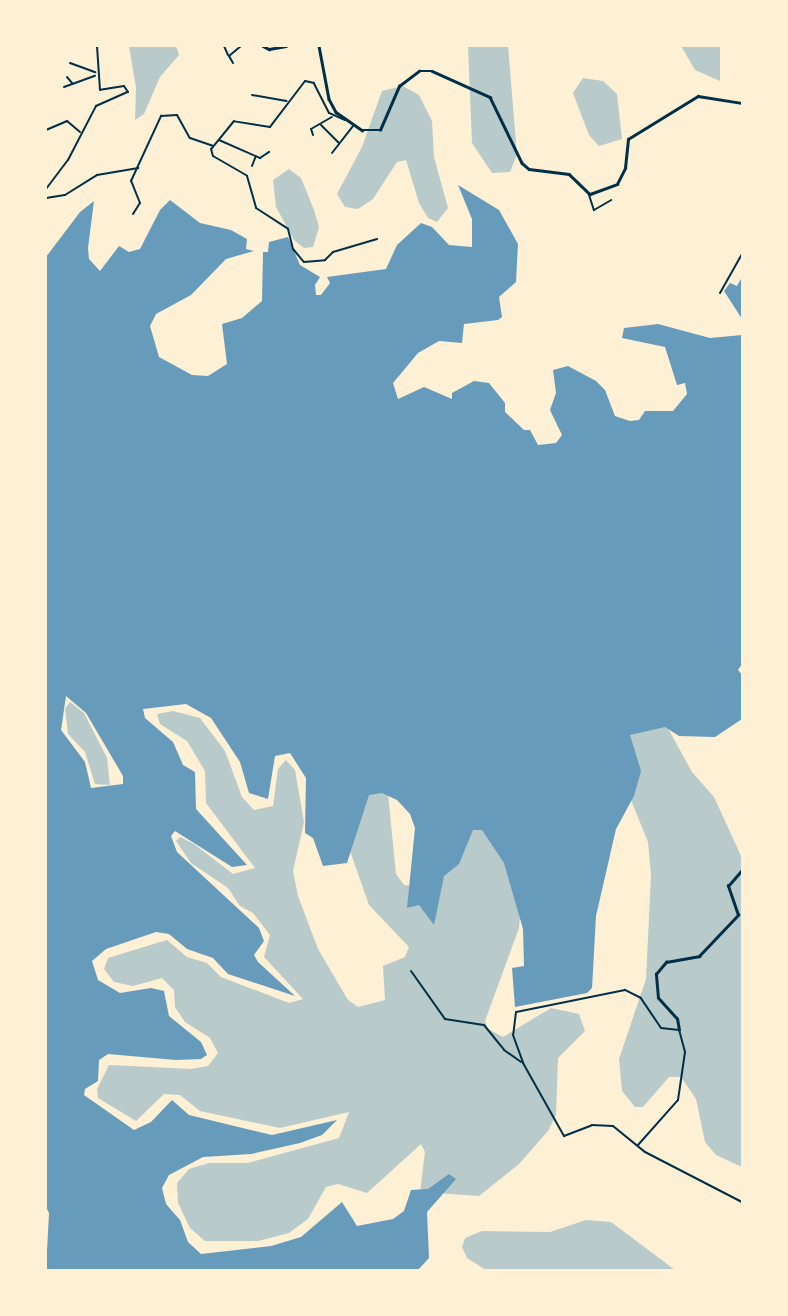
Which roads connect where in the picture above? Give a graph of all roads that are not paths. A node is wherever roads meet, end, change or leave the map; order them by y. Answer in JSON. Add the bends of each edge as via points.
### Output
{"nodes":[{"id":1,"x":97,"y":46,"type":"edge"},
{"id":2,"x":224,"y":46,"type":"edge"},
{"id":3,"x":241,"y":46,"type":"edge"},
{"id":4,"x":263,"y":46,"type":"edge"},
{"id":5,"x":286,"y":46,"type":"edge"},
{"id":6,"x":319,"y":46,"type":"edge"},
{"id":7,"x":229,"y":56,"type":"junction"},
{"id":8,"x":70,"y":63,"type":"dead end"},
{"id":9,"x":233,"y":63,"type":"dead end"},
{"id":10,"x":96,"y":74,"type":"junction"},
{"id":11,"x":67,"y":77,"type":"dead end"},
{"id":12,"x":73,"y":83,"type":"junction"},
{"id":13,"x":64,"y":87,"type":"dead end"},
{"id":14,"x":252,"y":95,"type":"dead end"},
{"id":15,"x":287,"y":101,"type":"junction"},
{"id":16,"x":743,"y":103,"type":"edge"},
{"id":17,"x":333,"y":117,"type":"junction"},
{"id":18,"x":345,"y":120,"type":"junction"},
{"id":19,"x":320,"y":124,"type":"junction"},
{"id":20,"x":353,"y":125,"type":"junction"},
{"id":21,"x":46,"y":130,"type":"edge"},
{"id":22,"x":80,"y":133,"type":"junction"},
{"id":23,"x":313,"y":135,"type":"dead end"},
{"id":24,"x":218,"y":140,"type":"junction"},
{"id":25,"x":341,"y":144,"type":"junction"},
{"id":26,"x":214,"y":146,"type":"junction"},
{"id":27,"x":269,"y":152,"type":"dead end"},
{"id":28,"x":332,"y":153,"type":"dead end"},
{"id":29,"x":256,"y":157,"type":"junction"},
{"id":30,"x":252,"y":166,"type":"dead end"},
{"id":31,"x":138,"y":168,"type":"junction"},
{"id":32,"x":46,"y":189,"type":"edge"},
{"id":33,"x":590,"y":194,"type":"junction"},
{"id":34,"x":46,"y":198,"type":"edge"},
{"id":35,"x":611,"y":201,"type":"dead end"},
{"id":36,"x":133,"y":214,"type":"dead end"},
{"id":37,"x":377,"y":239,"type":"dead end"},
{"id":38,"x":743,"y":254,"type":"edge"},
{"id":39,"x":720,"y":293,"type":"dead end"},
{"id":40,"x":743,"y":870,"type":"edge"},
{"id":41,"x":411,"y":971,"type":"dead end"},
{"id":42,"x":679,"y":1030,"type":"junction"},
{"id":43,"x":523,"y":1063,"type":"junction"},
{"id":44,"x":638,"y":1145,"type":"junction"},
{"id":45,"x":743,"y":1202,"type":"edge"}],
"edges":[{"from":1,"to":10,"type":"street"},
{"from":2,"to":7,"type":"street"},
{"from":3,"to":7,"type":"street"},
{"from":4,"to":5,"type":"street"},
{"from":6,"to":18,"type":"street","via":[[329,99]]},
{"from":7,"to":9,"type":"street"},
{"from":8,"to":10,"type":"street"},
{"from":10,"to":12,"type":"street"},
{"from":10,"to":22,"type":"street","via":[[100,90],[124,86],[128,92],[96,106]]},
{"from":11,"to":12,"type":"street"},
{"from":12,"to":13,"type":"street"},
{"from":14,"to":15,"type":"street"},
{"from":15,"to":17,"type":"street","via":[[309,80]]},
{"from":15,"to":24,"type":"street","via":[[270,127],[234,121]]},
{"from":16,"to":33,"type":"street","via":[[698,96],[628,139],[625,167],[617,184]]},
{"from":17,"to":18,"type":"street"},
{"from":17,"to":19,"type":"street"},
{"from":18,"to":20,"type":"street"},
{"from":19,"to":23,"type":"street","via":[[311,129]]},
{"from":19,"to":25,"type":"street"},
{"from":20,"to":25,"type":"street"},
{"from":20,"to":33,"type":"street","via":[[380,130],[398,86],[419,71],[432,71],[490,97],[522,163],[569,174]]},
{"from":21,"to":22,"type":"street","via":[[67,121]]},
{"from":22,"to":32,"type":"street","via":[[55,181]]},
{"from":24,"to":26,"type":"street"},
{"from":24,"to":29,"type":"street"},
{"from":25,"to":28,"type":"street"},
{"from":26,"to":31,"type":"street","via":[[197,144],[177,115],[165,114]]},
{"from":26,"to":37,"type":"street","via":[[213,156],[247,176],[256,208],[288,229],[293,249],[304,262],[324,260],[332,253]]},
{"from":27,"to":29,"type":"street"},
{"from":29,"to":30,"type":"street"},
{"from":31,"to":34,"type":"street","via":[[97,175],[65,195]]},
{"from":31,"to":36,"type":"street","via":[[131,181],[140,204]]},
{"from":33,"to":35,"type":"street","via":[[594,210]]},
{"from":38,"to":39,"type":"street"},
{"from":40,"to":42,"type":"street","via":[[728,886],[738,915],[699,956],[666,962],[656,974],[658,998],[677,1019]]},
{"from":41,"to":43,"type":"street","via":[[444,1019],[484,1025],[504,1050]]},
{"from":42,"to":43,"type":"street","via":[[661,1028],[647,1005],[632,992],[620,990],[516,1012],[513,1035]]},
{"from":42,"to":44,"type":"street","via":[[685,1052],[678,1100]]},
{"from":43,"to":44,"type":"street","via":[[564,1136],[604,1124]]},
{"from":44,"to":45,"type":"street"}]}
